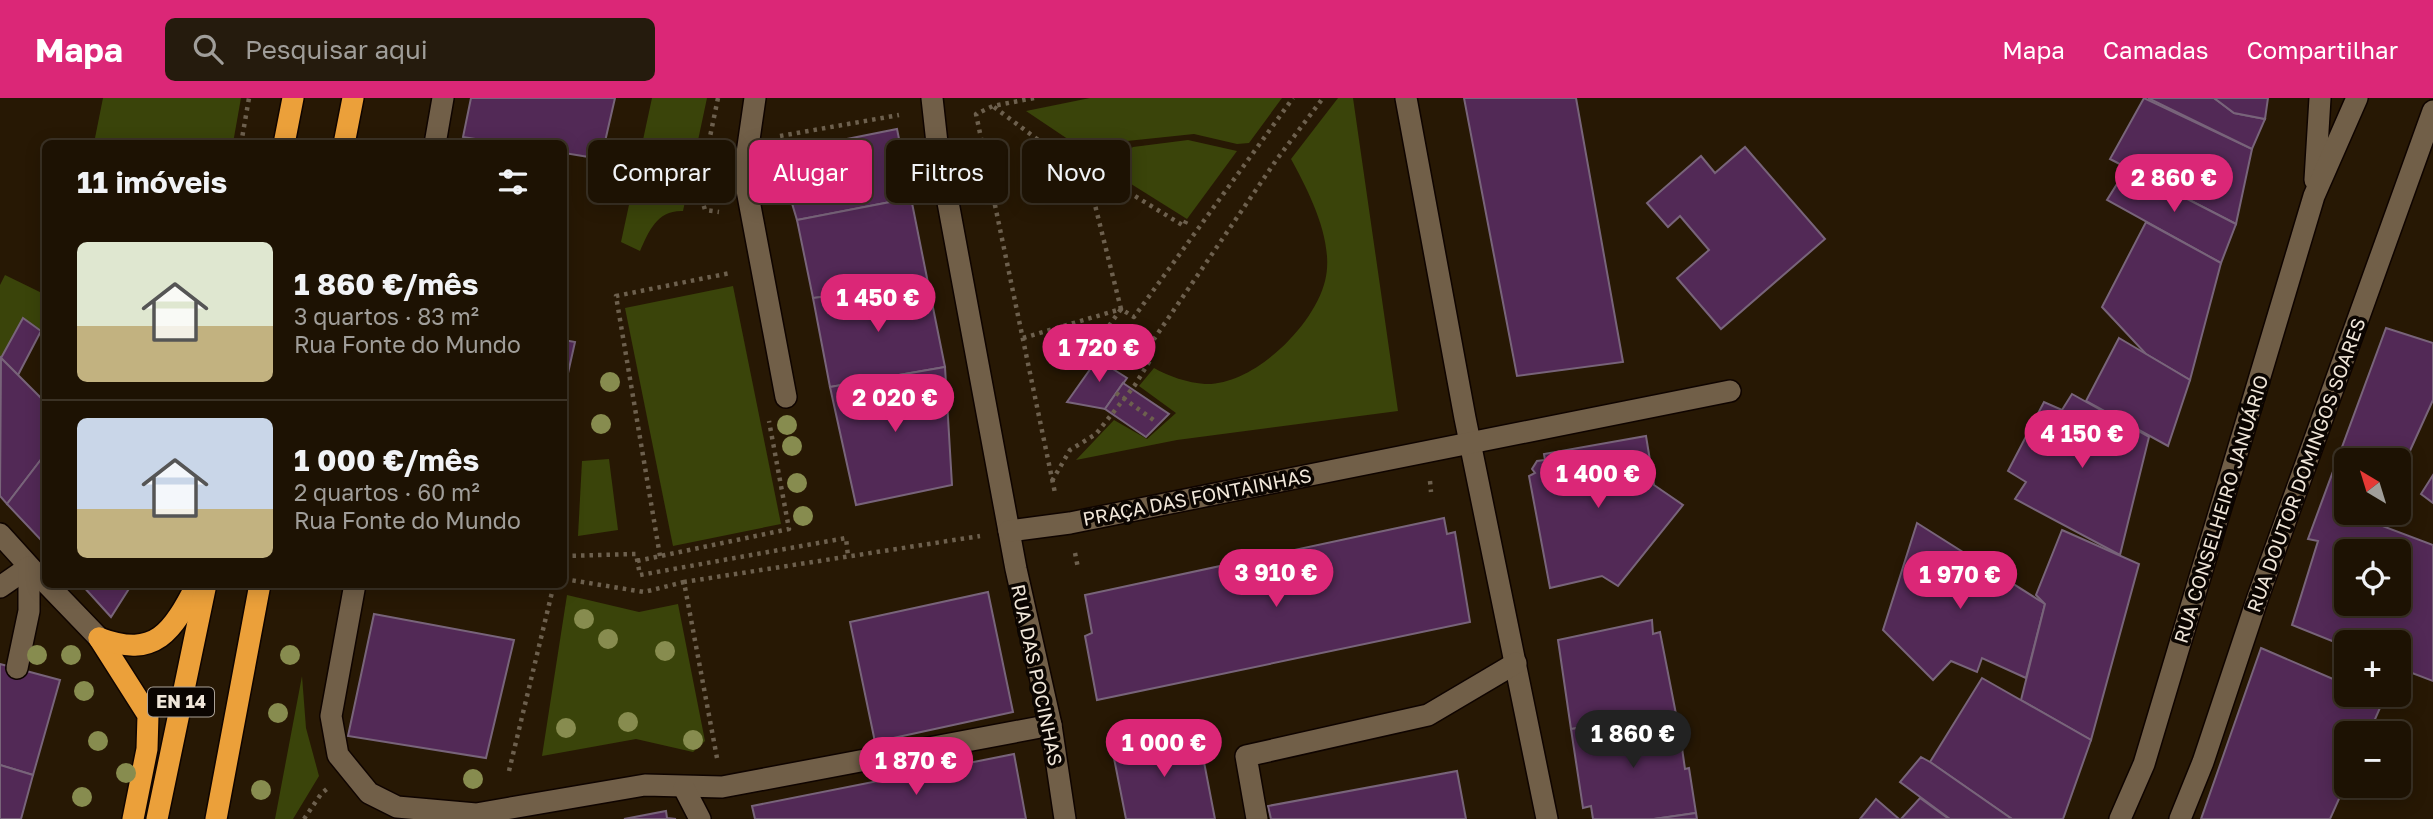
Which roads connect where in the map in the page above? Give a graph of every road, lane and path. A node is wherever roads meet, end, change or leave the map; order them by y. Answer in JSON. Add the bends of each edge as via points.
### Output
{"nodes":[{"id":1,"x":249,"y":98,"type":"edge"},
{"id":2,"x":293,"y":98,"type":"edge"},
{"id":3,"x":353,"y":98,"type":"edge"},
{"id":4,"x":443,"y":98,"type":"edge"},
{"id":5,"x":718,"y":98,"type":"edge"},
{"id":6,"x":755,"y":98,"type":"edge"},
{"id":7,"x":1034,"y":98,"type":"edge"},
{"id":8,"x":1293,"y":98,"type":"edge"},
{"id":9,"x":1323,"y":98,"type":"edge"},
{"id":10,"x":1405,"y":98,"type":"edge"},
{"id":11,"x":2320,"y":98,"type":"edge"},
{"id":12,"x":2357,"y":98,"type":"edge"},
{"id":13,"x":932,"y":99,"type":"edge"},
{"id":14,"x":993,"y":106,"type":"junction"},
{"id":15,"x":2433,"y":111,"type":"edge"},
{"id":16,"x":899,"y":115,"type":"dead end"},
{"id":17,"x":831,"y":128,"type":"dead end"},
{"id":18,"x":242,"y":140,"type":"edge"},
{"id":19,"x":285,"y":140,"type":"edge"},
{"id":20,"x":345,"y":140,"type":"edge"},
{"id":21,"x":436,"y":140,"type":"edge"},
{"id":22,"x":1038,"y":140,"type":"edge"},
{"id":23,"x":1130,"y":193,"type":"edge"},
{"id":24,"x":2314,"y":196,"type":"junction"},
{"id":25,"x":1094,"y":203,"type":"edge"},
{"id":26,"x":730,"y":213,"type":"dead end"},
{"id":27,"x":1187,"y":219,"type":"dead end"},
{"id":28,"x":740,"y":271,"type":"dead end"},
{"id":29,"x":1121,"y":309,"type":"junction"},
{"id":30,"x":1023,"y":338,"type":"junction"},
{"id":31,"x":1083,"y":367,"type":"dead end"},
{"id":32,"x":1730,"y":391,"type":"dead end"},
{"id":33,"x":1116,"y":393,"type":"dead end"},
{"id":34,"x":786,"y":397,"type":"dead end"},
{"id":35,"x":1125,"y":399,"type":"junction"},
{"id":36,"x":766,"y":407,"type":"dead end"},
{"id":37,"x":1155,"y":421,"type":"dead end"},
{"id":38,"x":1471,"y":444,"type":"junction"},
{"id":39,"x":1052,"y":481,"type":"junction"},
{"id":40,"x":1055,"y":492,"type":"dead end"},
{"id":41,"x":999,"y":533,"type":"junction"},
{"id":42,"x":0,"y":534,"type":"edge"},
{"id":43,"x":567,"y":556,"type":"edge"},
{"id":44,"x":660,"y":556,"type":"junction"},
{"id":45,"x":848,"y":556,"type":"junction"},
{"id":46,"x":1075,"y":556,"type":"dead end"},
{"id":47,"x":637,"y":561,"type":"junction"},
{"id":48,"x":29,"y":567,"type":"junction"},
{"id":49,"x":1078,"y":568,"type":"dead end"},
{"id":50,"x":567,"y":579,"type":"edge"},
{"id":51,"x":42,"y":580,"type":"edge"},
{"id":52,"x":684,"y":582,"type":"junction"},
{"id":53,"x":0,"y":587,"type":"edge"},
{"id":54,"x":50,"y":588,"type":"edge"},
{"id":55,"x":195,"y":588,"type":"edge"},
{"id":56,"x":205,"y":588,"type":"edge"},
{"id":57,"x":259,"y":588,"type":"edge"},
{"id":58,"x":354,"y":588,"type":"edge"},
{"id":59,"x":553,"y":588,"type":"edge"},
{"id":60,"x":99,"y":638,"type":"junction"},
{"id":61,"x":1516,"y":663,"type":"junction"},
{"id":62,"x":16,"y":668,"type":"dead end"},
{"id":63,"x":1051,"y":725,"type":"junction"},
{"id":64,"x":509,"y":771,"type":"dead end"},
{"id":65,"x":334,"y":784,"type":"dead end"},
{"id":66,"x":722,"y":787,"type":"junction"},
{"id":67,"x":684,"y":788,"type":"junction"},
{"id":68,"x":133,"y":819,"type":"edge"},
{"id":69,"x":157,"y":819,"type":"edge"},
{"id":70,"x":216,"y":819,"type":"edge"},
{"id":71,"x":304,"y":819,"type":"edge"},
{"id":72,"x":700,"y":819,"type":"edge"},
{"id":73,"x":1065,"y":819,"type":"edge"},
{"id":74,"x":1257,"y":819,"type":"edge"},
{"id":75,"x":1547,"y":819,"type":"edge"},
{"id":76,"x":2120,"y":819,"type":"edge"},
{"id":77,"x":2180,"y":819,"type":"edge"}],
"edges":[{"from":1,"to":18,"type":"path"},
{"from":2,"to":19,"type":"highway"},
{"from":3,"to":20,"type":"highway"},
{"from":4,"to":21,"type":"street"},
{"from":5,"to":26,"type":"path","via":[[699,190],[705,210]]},
{"from":6,"to":34,"type":"street","via":[[744,174]]},
{"from":7,"to":14,"type":"path"},
{"from":8,"to":29,"type":"path","via":[[1134,317]]},
{"from":9,"to":35,"type":"path","via":[[1154,339],[1149,362]]},
{"from":10,"to":38,"type":"street"},
{"from":11,"to":24,"type":"street","name":"RUA CONSELHEIRO JANUÁRIO"},
{"from":12,"to":24,"type":"street","name":"RUA CONSELHEIRO JANUÁRIO"},
{"from":13,"to":41,"type":"street"},
{"from":14,"to":22,"type":"path"},
{"from":14,"to":30,"type":"path","via":[[976,114]]},
{"from":15,"to":77,"type":"street","name":"RUA DOUTOR DOMINGOS SOARES"},
{"from":16,"to":17,"type":"path"},
{"from":23,"to":27,"type":"path","via":[[1184,226]]},
{"from":24,"to":76,"type":"street","name":"RUA CONSELHEIRO JANUÁRIO","via":[[2144,764]]},
{"from":25,"to":29,"type":"path"},
{"from":28,"to":44,"type":"path","via":[[616,296]]},
{"from":29,"to":30,"type":"path"},
{"from":29,"to":31,"type":"path"},
{"from":30,"to":39,"type":"path"},
{"from":32,"to":38,"type":"street","name":"PRAÇA DAS FONTAINHAS"},
{"from":33,"to":35,"type":"path"},
{"from":35,"to":37,"type":"path"},
{"from":35,"to":39,"type":"path","via":[[1096,434],[1070,450]]},
{"from":36,"to":44,"type":"path","via":[[789,529]]},
{"from":38,"to":41,"type":"street","name":"PRAÇA DAS FONTAINHAS"},
{"from":38,"to":61,"type":"street"},
{"from":39,"to":40,"type":"path"},
{"from":41,"to":45,"type":"path"},
{"from":41,"to":63,"type":"street","name":"RUA DAS POCINHAS"},
{"from":42,"to":48,"type":"street"},
{"from":43,"to":47,"type":"path","via":[[636,554]]},
{"from":44,"to":47,"type":"path"},
{"from":45,"to":47,"type":"path","via":[[846,538],[640,575]]},
{"from":45,"to":52,"type":"path"},
{"from":46,"to":49,"type":"path"},
{"from":48,"to":51,"type":"street"},
{"from":48,"to":53,"type":"street"},
{"from":48,"to":62,"type":"street","via":[[29,611]]},
{"from":50,"to":52,"type":"path","via":[[644,592]]},
{"from":52,"to":66,"type":"path"},
{"from":54,"to":60,"type":"street"},
{"from":55,"to":60,"type":"highway","via":[[177,623],[152,644],[122,646]]},
{"from":56,"to":69,"type":"highway","number":"EN 14"},
{"from":57,"to":70,"type":"highway","number":"EN 14"},
{"from":58,"to":67,"type":"street","via":[[331,716],[338,755],[369,793],[397,807],[476,814],[645,785]]},
{"from":59,"to":64,"type":"path"},
{"from":60,"to":68,"type":"highway","via":[[148,715],[147,749]]},
{"from":61,"to":74,"type":"street","via":[[1428,715],[1247,756]]},
{"from":61,"to":75,"type":"street"},
{"from":63,"to":66,"type":"street"},
{"from":63,"to":73,"type":"street","name":"RUA DAS POCINHAS"},
{"from":65,"to":71,"type":"path"},
{"from":66,"to":67,"type":"street"},
{"from":67,"to":72,"type":"street"}]}
